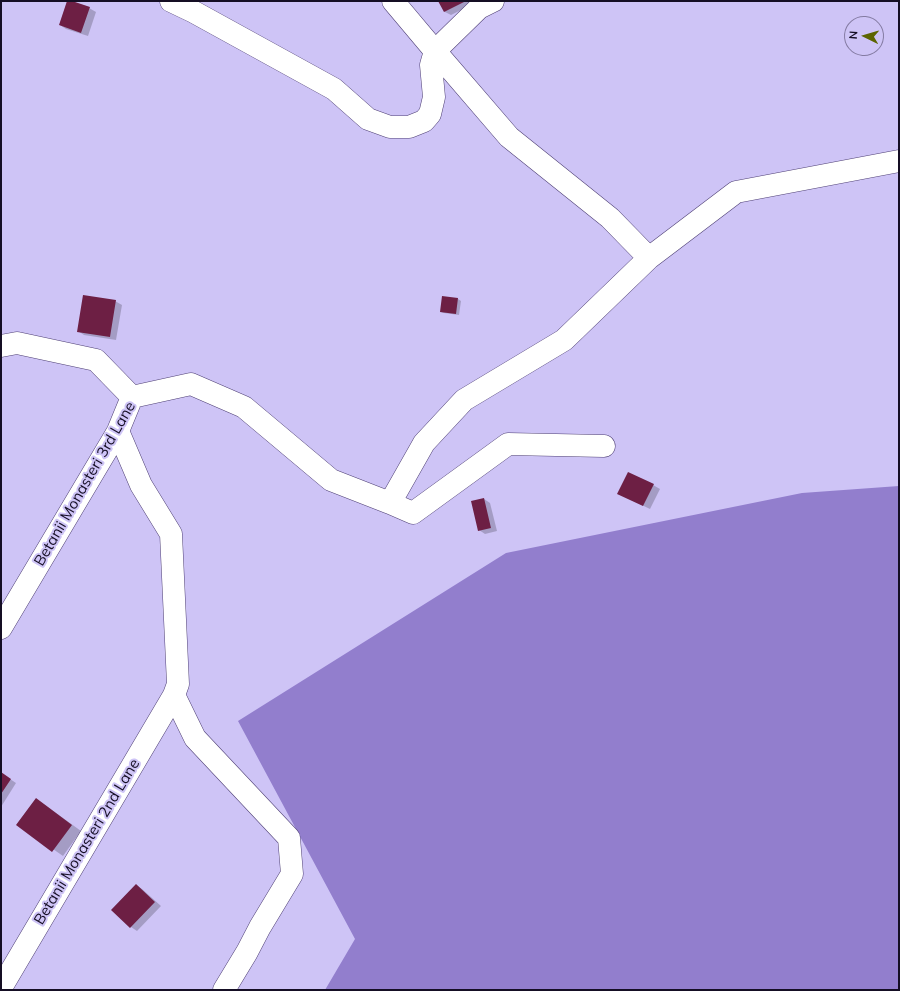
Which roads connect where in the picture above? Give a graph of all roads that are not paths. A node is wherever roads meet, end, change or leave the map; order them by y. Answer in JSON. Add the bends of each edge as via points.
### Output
{"nodes":[{"id":1,"x":171,"y":1,"type":"edge"},
{"id":2,"x":394,"y":1,"type":"edge"},
{"id":3,"x":493,"y":1,"type":"edge"},
{"id":4,"x":435,"y":51,"type":"junction"},
{"id":5,"x":899,"y":161,"type":"edge"},
{"id":6,"x":649,"y":258,"type":"junction"},
{"id":7,"x":1,"y":346,"type":"edge"},
{"id":8,"x":132,"y":397,"type":"junction"},
{"id":9,"x":118,"y":431,"type":"junction"},
{"id":10,"x":604,"y":446,"type":"dead end"},
{"id":11,"x":390,"y":503,"type":"junction"},
{"id":12,"x":1,"y":628,"type":"edge"},
{"id":13,"x":174,"y":695,"type":"junction"},
{"id":14,"x":1,"y":988,"type":"edge"},
{"id":15,"x":224,"y":990,"type":"edge"}],
"edges":[{"from":1,"to":4,"type":"street","via":[[334,89],[368,118],[390,127],[409,127],[424,121],[430,114],[434,97],[431,65]]},
{"from":2,"to":4,"type":"street"},
{"from":3,"to":4,"type":"street","via":[[479,8]]},
{"from":4,"to":6,"type":"street","via":[[509,137],[610,218]]},
{"from":5,"to":6,"type":"street","via":[[736,192]]},
{"from":6,"to":11,"type":"street","via":[[564,340],[464,400],[424,443]]},
{"from":7,"to":8,"type":"street","via":[[18,343],[96,360]]},
{"from":8,"to":9,"type":"street","name":"Betanii Monasteri 3rd Lane"},
{"from":8,"to":11,"type":"street","name":"Betanii Monasteri 3rd Lane","via":[[192,384],[244,408],[331,480]]},
{"from":9,"to":12,"type":"street","name":"Betanii Monasteri 3rd Lane"},
{"from":9,"to":13,"type":"street","name":"Betanii Monasteri 2nd Lane","via":[[141,485],[171,534],[178,684]]},
{"from":10,"to":11,"type":"street","name":"Betanii Monasteri 3rd Lane","via":[[508,444],[413,512]]},
{"from":13,"to":14,"type":"street","name":"Betanii Monasteri 2nd Lane"},
{"from":13,"to":15,"type":"street","via":[[195,738],[289,838],[292,874]]}]}
